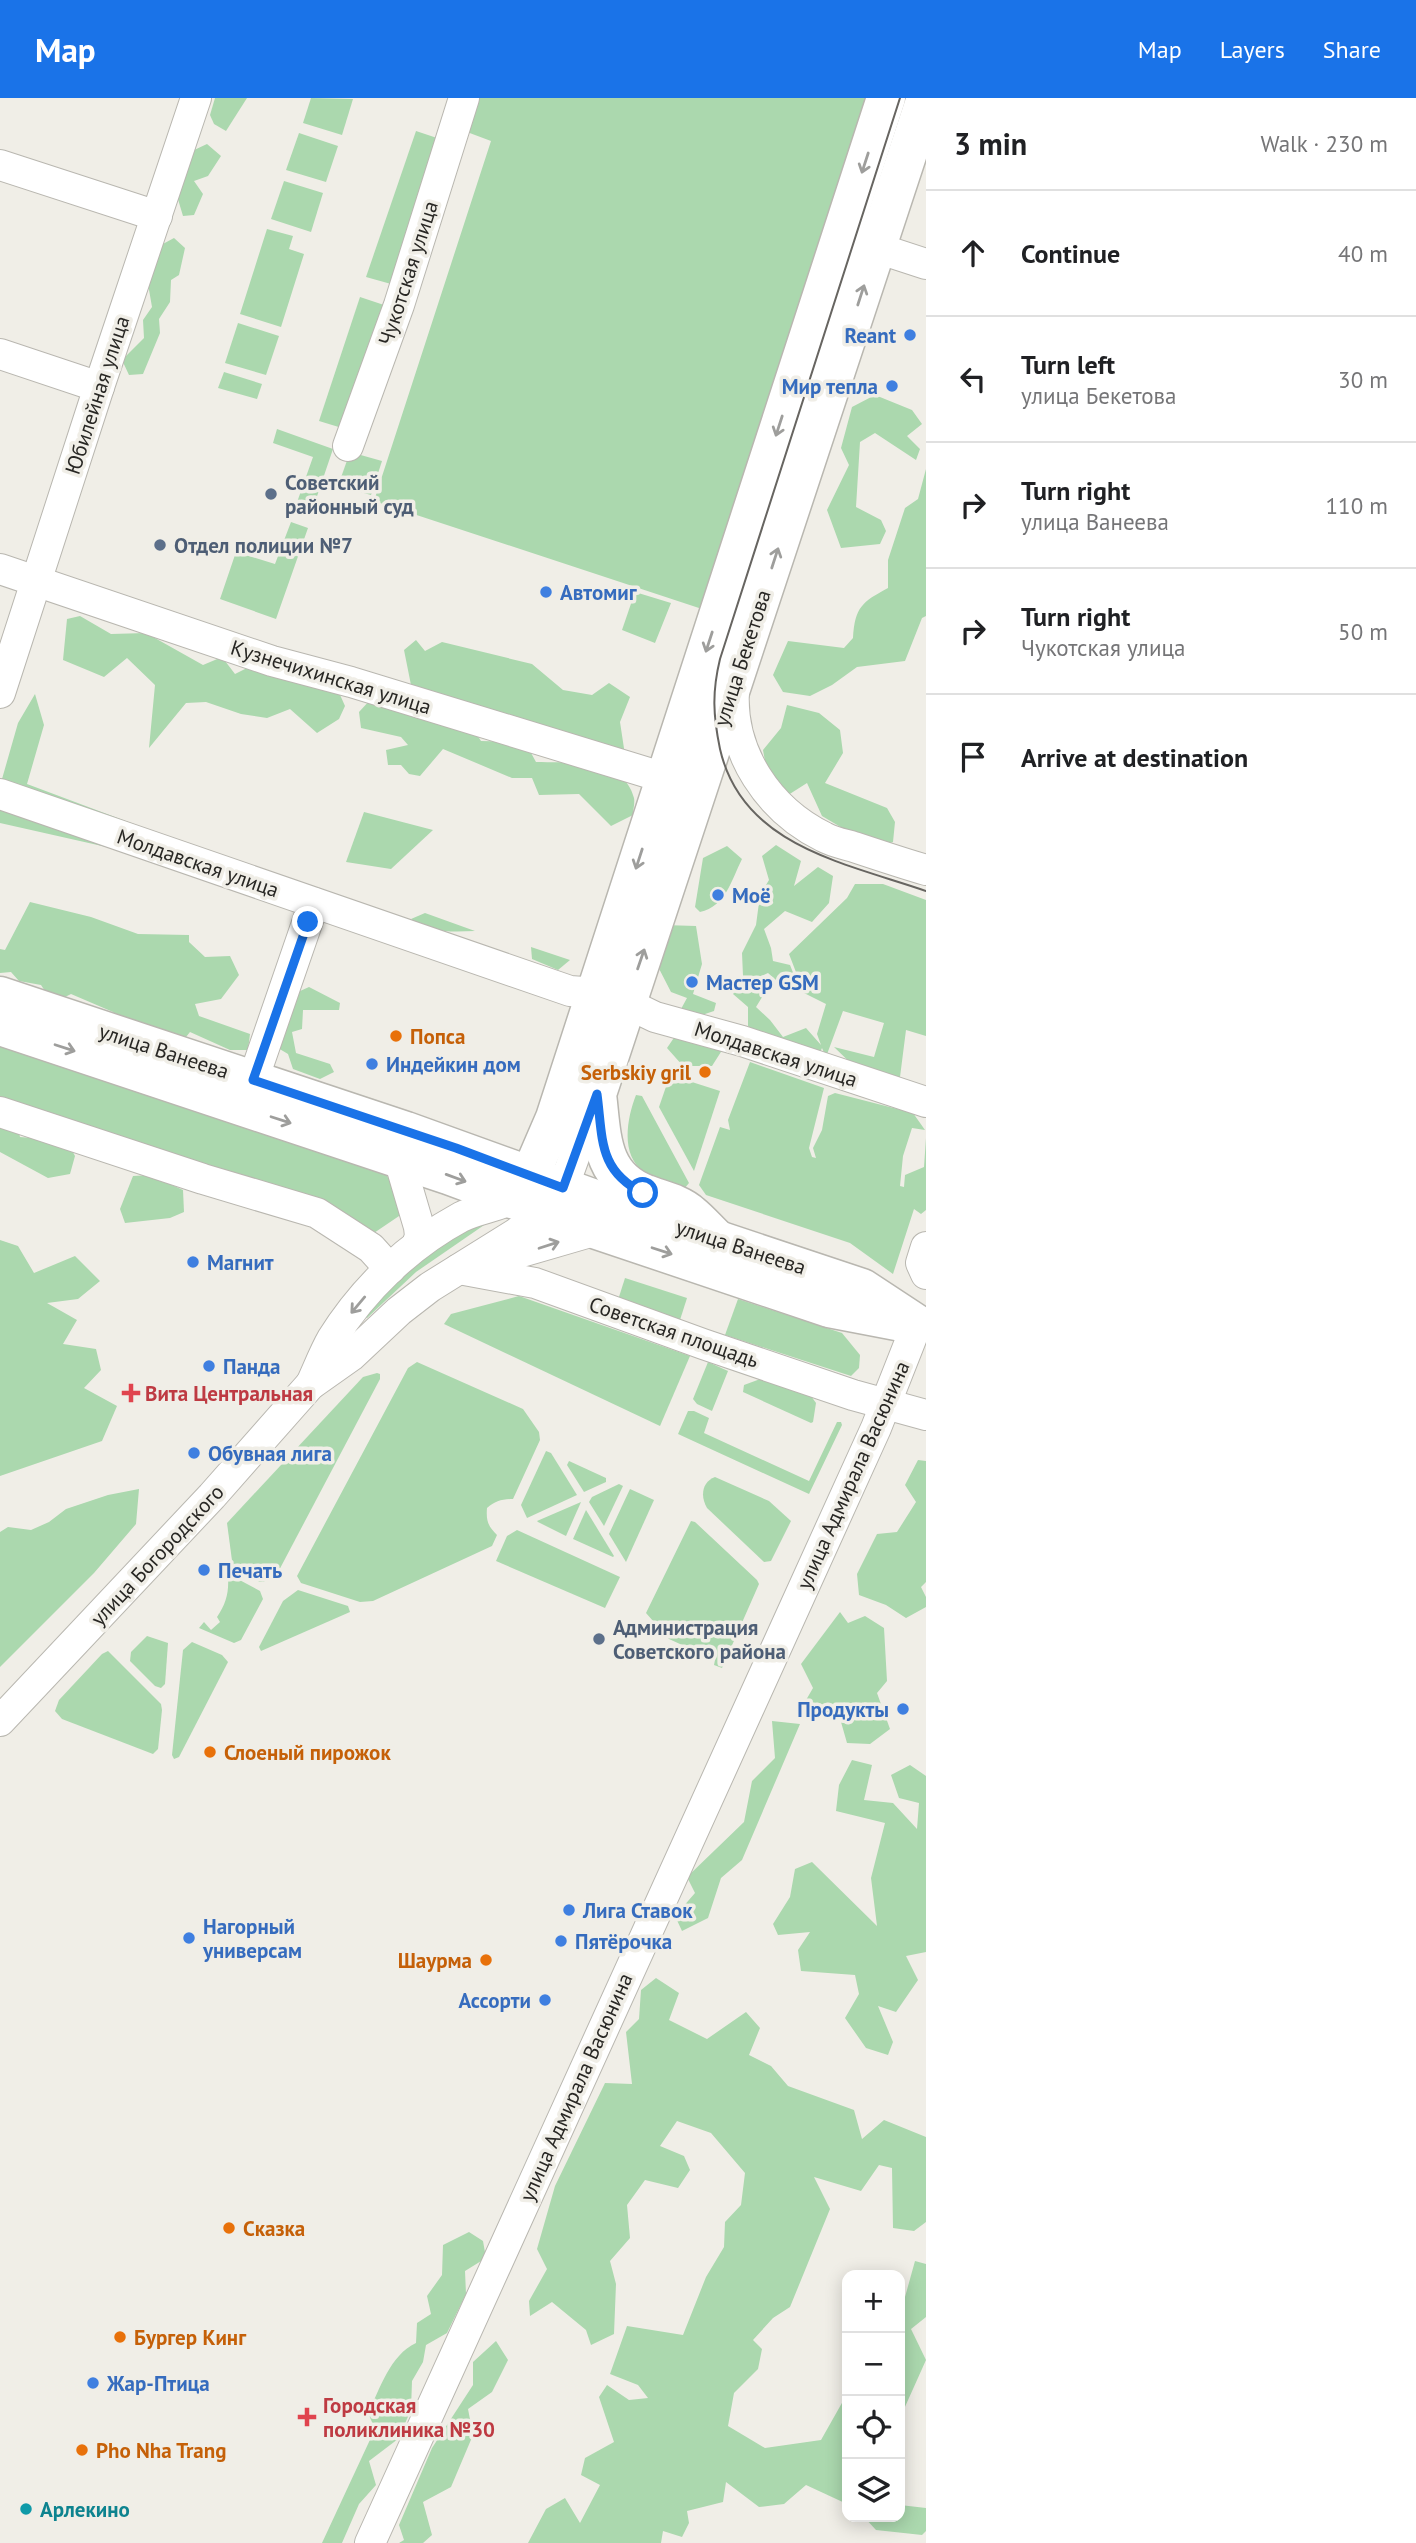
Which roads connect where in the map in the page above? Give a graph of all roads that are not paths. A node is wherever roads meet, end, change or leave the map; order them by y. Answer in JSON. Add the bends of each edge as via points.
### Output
{"nodes":[{"id":1,"x":197,"y":98,"type":"edge"},
{"id":2,"x":464,"y":98,"type":"edge"},
{"id":3,"x":886,"y":98,"type":"edge"},
{"id":4,"x":926,"y":98,"type":"edge"},
{"id":5,"x":0,"y":165,"type":"edge"},
{"id":6,"x":157,"y":216,"type":"junction"},
{"id":7,"x":877,"y":248,"type":"junction"},
{"id":8,"x":926,"y":264,"type":"edge"},
{"id":9,"x":0,"y":354,"type":"edge"},
{"id":10,"x":99,"y":387,"type":"junction"},
{"id":11,"x":348,"y":446,"type":"dead end"},
{"id":12,"x":0,"y":569,"type":"edge"},
{"id":13,"x":36,"y":580,"type":"junction"},
{"id":14,"x":734,"y":683,"type":"junction"},
{"id":15,"x":0,"y":693,"type":"edge"},
{"id":16,"x":665,"y":778,"type":"junction"},
{"id":17,"x":0,"y":794,"type":"edge"},
{"id":18,"x":926,"y":870,"type":"edge"},
{"id":19,"x":314,"y":903,"type":"junction"},
{"id":20,"x":0,"y":996,"type":"edge"},
{"id":21,"x":612,"y":998,"type":"junction"},
{"id":22,"x":0,"y":1026,"type":"edge"},
{"id":23,"x":253,"y":1080,"type":"junction"},
{"id":24,"x":597,"y":1094,"type":"junction"},
{"id":25,"x":926,"y":1102,"type":"edge"},
{"id":26,"x":0,"y":1112,"type":"edge"},
{"id":27,"x":399,"y":1159,"type":"junction"},
{"id":28,"x":538,"y":1194,"type":"junction"},
{"id":29,"x":597,"y":1230,"type":"junction"},
{"id":30,"x":718,"y":1240,"type":"junction"},
{"id":31,"x":417,"y":1245,"type":"junction"},
{"id":32,"x":926,"y":1247,"type":"edge"},
{"id":33,"x":390,"y":1269,"type":"junction"},
{"id":34,"x":459,"y":1269,"type":"junction"},
{"id":35,"x":926,"y":1274,"type":"edge"},
{"id":36,"x":922,"y":1325,"type":"edge"},
{"id":37,"x":310,"y":1385,"type":"junction"},
{"id":38,"x":887,"y":1403,"type":"junction"},
{"id":39,"x":926,"y":1415,"type":"edge"},
{"id":40,"x":0,"y":1721,"type":"edge"},
{"id":41,"x":370,"y":2543,"type":"edge"}],
"edges":[{"from":1,"to":6,"type":"street","name":"Юбилейная улица"},
{"from":2,"to":11,"type":"street","name":"Чукотская улица","via":[[399,305]]},
{"from":3,"to":16,"type":"main road","name":"улица Бекетова","one_way":true},
{"from":4,"to":7,"type":"main road","name":"улица Бекетова"},
{"from":5,"to":6,"type":"street"},
{"from":6,"to":10,"type":"street","name":"Юбилейная улица"},
{"from":7,"to":8,"type":"street"},
{"from":14,"to":7,"type":"main road","name":"улица Бекетова","one_way":true},
{"from":9,"to":10,"type":"street"},
{"from":10,"to":13,"type":"street","name":"Юбилейная улица"},
{"from":12,"to":13,"type":"street","name":"Кузнечихинская улица"},
{"from":13,"to":15,"type":"street","name":"Юбилейная улица"},
{"from":13,"to":16,"type":"street","name":"Кузнечихинская улица","via":[[272,661]]},
{"from":14,"to":18,"type":"street","via":[[733,703],[744,755],[761,787],[779,806],[824,838]]},
{"from":21,"to":14,"type":"main road","name":"улица Бекетова","one_way":true},
{"from":16,"to":21,"type":"main road","name":"улица Бекетова","one_way":true},
{"from":17,"to":19,"type":"street","name":"Молдавская улица"},
{"from":19,"to":21,"type":"street","name":"Молдавская улица","via":[[570,991]]},
{"from":19,"to":23,"type":"street"},
{"from":20,"to":23,"type":"main road","name":"улица Ванеева"},
{"from":21,"to":24,"type":"main road","name":"улица Бекетова"},
{"from":21,"to":25,"type":"street","name":"Молдавская улица","via":[[655,1017]]},
{"from":21,"to":28,"type":"main road","name":"улица Бекетова","via":[[546,1144]]},
{"from":22,"to":27,"type":"main road","name":"улица Ванеева","one_way":true},
{"from":23,"to":28,"type":"main road","name":"улица Ванеева","via":[[406,1131]]},
{"from":24,"to":28,"type":"street","name":"улица Бекетова"},
{"from":24,"to":30,"type":"main road","via":[[604,1148],[620,1179],[691,1214]]},
{"from":26,"to":33,"type":"street","via":[[317,1213],[370,1248]]},
{"from":27,"to":28,"type":"main road","name":"улица Ванеева","one_way":true},
{"from":27,"to":31,"type":"street","via":[[419,1227]]},
{"from":28,"to":29,"type":"main road","name":"улица Ванеева"},
{"from":28,"to":30,"type":"main road","name":"улица Ванеева"},
{"from":28,"to":31,"type":"street","name":"улица Богородского","via":[[464,1216]]},
{"from":28,"to":34,"type":"street","name":"улица Богородского"},
{"from":34,"to":29,"type":"street","one_way":true},
{"from":29,"to":36,"type":"main road","name":"улица Ванеева","one_way":true,"via":[[829,1308]]},
{"from":30,"to":36,"type":"main road","name":"улица Ванеева","via":[[862,1287]]},
{"from":31,"to":33,"type":"street","name":"улица Богородского"},
{"from":32,"to":35,"type":"street","via":[[921,1263]]},
{"from":33,"to":37,"type":"street","name":"улица Богородского","one_way":true,"via":[[331,1341]]},
{"from":34,"to":37,"type":"street","name":"улица Богородского","via":[[399,1311],[351,1356]]},
{"from":34,"to":38,"type":"street","name":"Советская площадь","via":[[535,1283],[703,1345]]},
{"from":36,"to":38,"type":"street","name":"улица Адмирала Васюнина"},
{"from":37,"to":40,"type":"street","name":"улица Богородского"},
{"from":38,"to":39,"type":"street"},
{"from":38,"to":41,"type":"street","name":"улица Адмирала Васюнина"}]}
